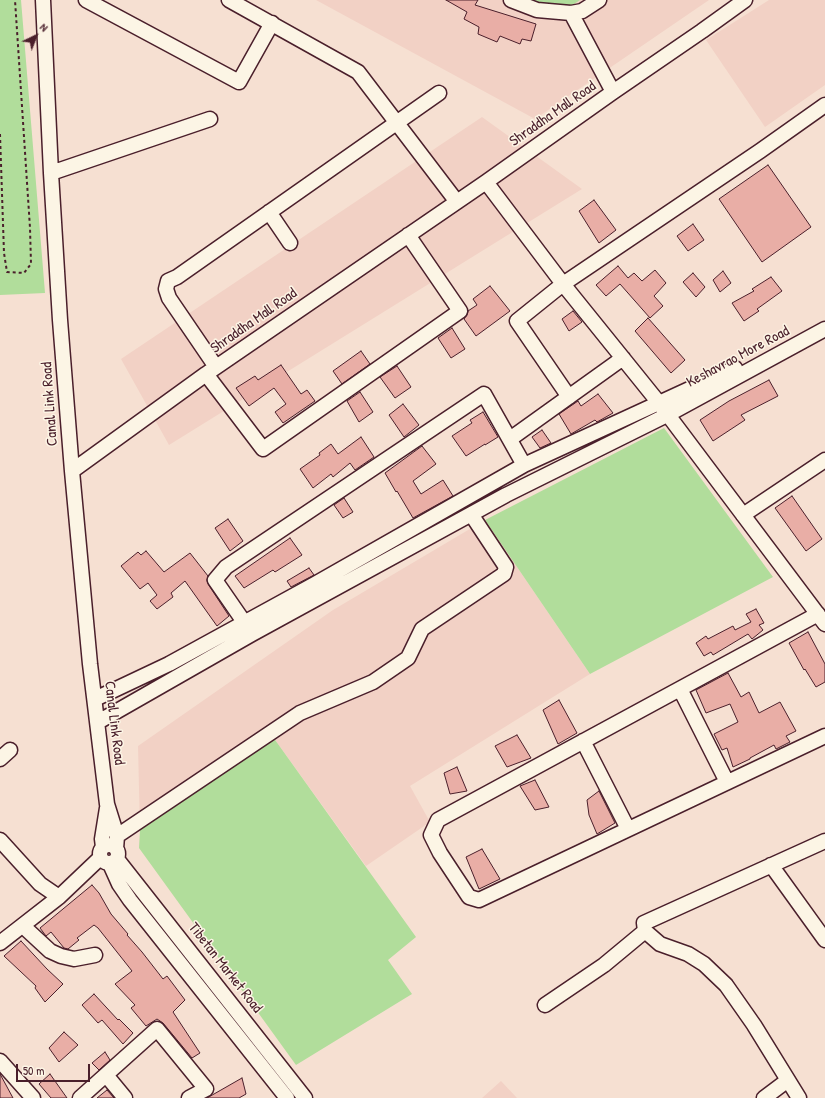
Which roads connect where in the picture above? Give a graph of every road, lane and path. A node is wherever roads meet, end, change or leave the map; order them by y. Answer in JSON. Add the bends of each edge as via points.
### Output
{"nodes":[{"id":1,"x":15,"y":0,"type":"edge"},
{"id":2,"x":43,"y":0,"type":"edge"},
{"id":3,"x":86,"y":0,"type":"edge"},
{"id":4,"x":230,"y":0,"type":"edge"},
{"id":5,"x":511,"y":0,"type":"edge"},
{"id":6,"x":600,"y":0,"type":"edge"},
{"id":7,"x":745,"y":0,"type":"edge"},
{"id":8,"x":571,"y":13,"type":"junction"},
{"id":9,"x":272,"y":24,"type":"junction"},
{"id":10,"x":612,"y":92,"type":"junction"},
{"id":11,"x":439,"y":93,"type":"dead end"},
{"id":12,"x":825,"y":105,"type":"edge"},
{"id":13,"x":210,"y":119,"type":"dead end"},
{"id":14,"x":396,"y":122,"type":"junction"},
{"id":15,"x":0,"y":134,"type":"edge"},
{"id":16,"x":51,"y":173,"type":"junction"},
{"id":17,"x":486,"y":182,"type":"junction"},
{"id":18,"x":457,"y":202,"type":"junction"},
{"id":19,"x":269,"y":212,"type":"junction"},
{"id":20,"x":408,"y":235,"type":"junction"},
{"id":21,"x":290,"y":243,"type":"dead end"},
{"id":22,"x":563,"y":284,"type":"junction"},
{"id":23,"x":825,"y":320,"type":"edge"},
{"id":24,"x":825,"y":329,"type":"edge"},
{"id":25,"x":622,"y":358,"type":"junction"},
{"id":26,"x":211,"y":370,"type":"junction"},
{"id":27,"x":569,"y":397,"type":"junction"},
{"id":28,"x":663,"y":409,"type":"junction"},
{"id":29,"x":510,"y":439,"type":"junction"},
{"id":30,"x":825,"y":460,"type":"edge"},
{"id":31,"x":524,"y":465,"type":"junction"},
{"id":32,"x":72,"y":471,"type":"junction"},
{"id":33,"x":471,"y":514,"type":"junction"},
{"id":34,"x":743,"y":515,"type":"junction"},
{"id":35,"x":823,"y":621,"type":"edge"},
{"id":36,"x":244,"y":622,"type":"junction"},
{"id":37,"x":680,"y":689,"type":"junction"},
{"id":38,"x":94,"y":699,"type":"junction"},
{"id":39,"x":98,"y":722,"type":"junction"},
{"id":40,"x":825,"y":736,"type":"edge"},
{"id":41,"x":583,"y":741,"type":"junction"},
{"id":42,"x":727,"y":782,"type":"junction"},
{"id":43,"x":628,"y":829,"type":"junction"},
{"id":44,"x":0,"y":840,"type":"edge"},
{"id":45,"x":825,"y":841,"type":"edge"},
{"id":46,"x":110,"y":852,"type":"junction"},
{"id":47,"x":771,"y":865,"type":"junction"},
{"id":48,"x":59,"y":897,"type":"junction"},
{"id":49,"x":22,"y":926,"type":"junction"},
{"id":50,"x":645,"y":931,"type":"junction"},
{"id":51,"x":825,"y":940,"type":"edge"},
{"id":52,"x":0,"y":942,"type":"edge"},
{"id":53,"x":96,"y":955,"type":"dead end"},
{"id":54,"x":545,"y":1005,"type":"dead end"},
{"id":55,"x":0,"y":1061,"type":"edge"},
{"id":56,"x":106,"y":1075,"type":"junction"},
{"id":57,"x":788,"y":1080,"type":"junction"},
{"id":58,"x":33,"y":1098,"type":"edge"},
{"id":59,"x":80,"y":1098,"type":"edge"},
{"id":60,"x":125,"y":1098,"type":"edge"},
{"id":61,"x":189,"y":1098,"type":"edge"},
{"id":62,"x":287,"y":1098,"type":"edge"},
{"id":63,"x":306,"y":1098,"type":"edge"},
{"id":64,"x":764,"y":1098,"type":"edge"},
{"id":65,"x":799,"y":1098,"type":"edge"}],
"edges":[{"from":1,"to":15,"type":"path","via":[[30,228],[31,264],[24,273],[7,272],[4,253]]},
{"from":2,"to":16,"type":"street","name":"Canal Link Road"},
{"from":3,"to":9,"type":"street","via":[[239,82]]},
{"from":4,"to":9,"type":"street"},
{"from":5,"to":8,"type":"street","via":[[537,10]]},
{"from":6,"to":8,"type":"street","via":[[582,11]]},
{"from":7,"to":10,"type":"street","name":"Shraddha Mall Road"},
{"from":8,"to":10,"type":"street"},
{"from":9,"to":14,"type":"street","via":[[358,72]]},
{"from":10,"to":17,"type":"street","name":"Shraddha Mall Road"},
{"from":11,"to":14,"type":"street"},
{"from":12,"to":22,"type":"street"},
{"from":13,"to":16,"type":"street"},
{"from":14,"to":18,"type":"street"},
{"from":14,"to":19,"type":"street"},
{"from":16,"to":32,"type":"street","name":"Canal Link Road"},
{"from":17,"to":18,"type":"street","name":"Shraddha Mall Road"},
{"from":17,"to":22,"type":"street"},
{"from":18,"to":20,"type":"street","name":"Shraddha Mall Road"},
{"from":19,"to":21,"type":"street"},
{"from":19,"to":26,"type":"street","via":[[168,281],[166,289],[169,298]]},
{"from":20,"to":26,"type":"street","name":"Shraddha Mall Road"},
{"from":20,"to":26,"type":"street","via":[[460,311],[263,449]]},
{"from":22,"to":25,"type":"street"},
{"from":22,"to":27,"type":"street","via":[[517,321]]},
{"from":23,"to":28,"type":"street"},
{"from":24,"to":28,"type":"street","name":"Keshavrao More Road"},
{"from":25,"to":27,"type":"street"},
{"from":25,"to":28,"type":"street"},
{"from":26,"to":32,"type":"street","name":"Shraddha Mall Road"},
{"from":27,"to":29,"type":"street"},
{"from":28,"to":31,"type":"street"},
{"from":28,"to":33,"type":"street"},
{"from":28,"to":34,"type":"street"},
{"from":29,"to":31,"type":"street"},
{"from":29,"to":36,"type":"street","via":[[484,394],[226,567],[215,580]]},
{"from":30,"to":34,"type":"street"},
{"from":31,"to":36,"type":"street"},
{"from":32,"to":38,"type":"street","name":"Canal Link Road"},
{"from":33,"to":39,"type":"street"},
{"from":33,"to":46,"type":"street","via":[[506,567],[504,574],[422,629],[408,658],[373,682],[300,713]]},
{"from":34,"to":35,"type":"street"},
{"from":35,"to":37,"type":"street"},
{"from":36,"to":38,"type":"street","via":[[169,664]]},
{"from":37,"to":41,"type":"street"},
{"from":37,"to":42,"type":"street"},
{"from":38,"to":39,"type":"street","name":"Canal Link Road"},
{"from":39,"to":46,"type":"street","name":"Canal Link Road"},
{"from":40,"to":42,"type":"street"},
{"from":41,"to":43,"type":"street"},
{"from":41,"to":43,"type":"street","via":[[438,820],[431,835],[440,853],[469,897],[479,900]]},
{"from":42,"to":43,"type":"street"},
{"from":44,"to":48,"type":"street","via":[[40,884]]},
{"from":45,"to":47,"type":"street"},
{"from":46,"to":48,"type":"street"},
{"from":46,"to":62,"type":"street","via":[[119,884],[130,900]]},
{"from":46,"to":63,"type":"street","name":"Tibetan Market Road"},
{"from":47,"to":50,"type":"street","via":[[644,923]]},
{"from":47,"to":51,"type":"street"},
{"from":48,"to":49,"type":"street"},
{"from":49,"to":52,"type":"street"},
{"from":49,"to":53,"type":"street","via":[[61,956],[74,959]]},
{"from":50,"to":54,"type":"street","via":[[604,965]]},
{"from":50,"to":57,"type":"street","via":[[660,944],[688,954],[704,964],[726,985]]},
{"from":55,"to":58,"type":"street"},
{"from":56,"to":59,"type":"street"},
{"from":56,"to":60,"type":"street"},
{"from":56,"to":61,"type":"street","via":[[157,1029],[206,1089]]},
{"from":57,"to":64,"type":"street"},
{"from":57,"to":65,"type":"street"}]}
